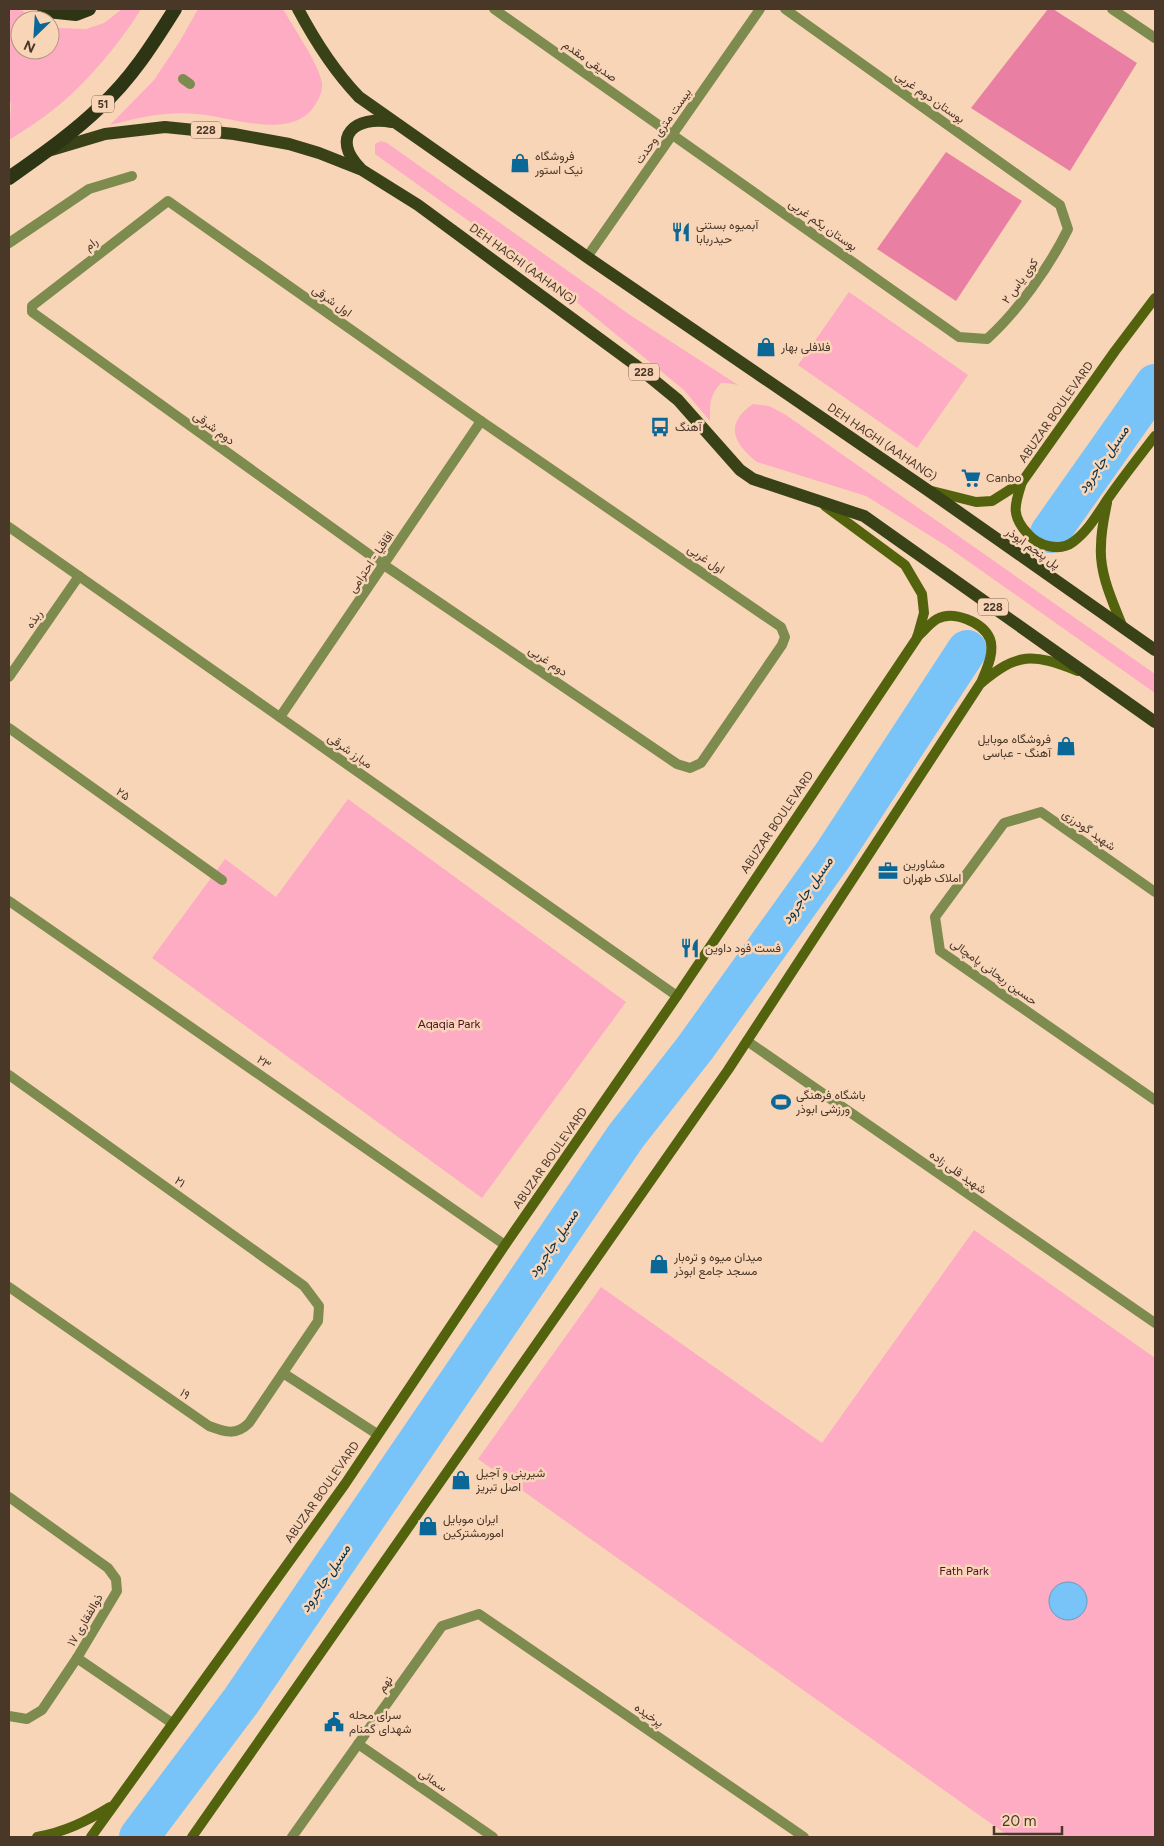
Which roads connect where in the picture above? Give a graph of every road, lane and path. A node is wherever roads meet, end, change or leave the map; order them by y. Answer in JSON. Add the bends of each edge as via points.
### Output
{"nodes":[{"id":1,"x":44,"y":9,"type":"edge"},
{"id":2,"x":89,"y":9,"type":"edge"},
{"id":3,"x":175,"y":9,"type":"edge"},
{"id":4,"x":298,"y":9,"type":"edge"},
{"id":5,"x":494,"y":9,"type":"edge"},
{"id":6,"x":760,"y":9,"type":"edge"},
{"id":7,"x":785,"y":9,"type":"edge"},
{"id":8,"x":1112,"y":9,"type":"edge"},
{"id":9,"x":1155,"y":38,"type":"edge"},
{"id":10,"x":394,"y":122,"type":"junction"},
{"id":11,"x":673,"y":134,"type":"junction"},
{"id":12,"x":47,"y":152,"type":"junction"},
{"id":13,"x":362,"y":170,"type":"junction"},
{"id":14,"x":132,"y":176,"type":"dead end"},
{"id":15,"x":9,"y":178,"type":"edge"},
{"id":16,"x":168,"y":201,"type":"joint"},
{"id":17,"x":1060,"y":205,"type":"joint"},
{"id":18,"x":9,"y":243,"type":"edge"},
{"id":19,"x":587,"y":257,"type":"junction"},
{"id":20,"x":1155,"y":298,"type":"edge"},
{"id":21,"x":31,"y":308,"type":"joint"},
{"id":22,"x":959,"y":337,"type":"joint"},
{"id":23,"x":481,"y":421,"type":"junction"},
{"id":24,"x":1155,"y":436,"type":"edge"},
{"id":25,"x":1022,"y":482,"type":"junction"},
{"id":26,"x":926,"y":489,"type":"junction"},
{"id":27,"x":1107,"y":500,"type":"junction"},
{"id":28,"x":820,"y":502,"type":"junction"},
{"id":29,"x":960,"y":513,"type":"joint"},
{"id":30,"x":9,"y":526,"type":"edge"},
{"id":31,"x":384,"y":565,"type":"junction"},
{"id":32,"x":79,"y":576,"type":"junction"},
{"id":33,"x":1123,"y":628,"type":"junction"},
{"id":34,"x":917,"y":638,"type":"junction"},
{"id":35,"x":1155,"y":650,"type":"edge"},
{"id":36,"x":1088,"y":674,"type":"junction"},
{"id":37,"x":9,"y":676,"type":"edge"},
{"id":38,"x":980,"y":684,"type":"junction"},
{"id":39,"x":280,"y":717,"type":"junction"},
{"id":40,"x":1155,"y":722,"type":"edge"},
{"id":41,"x":9,"y":728,"type":"edge"},
{"id":42,"x":701,"y":763,"type":"joint"},
{"id":43,"x":1004,"y":823,"type":"joint"},
{"id":44,"x":222,"y":880,"type":"dead end"},
{"id":45,"x":1155,"y":892,"type":"edge"},
{"id":46,"x":9,"y":901,"type":"edge"},
{"id":47,"x":676,"y":996,"type":"junction"},
{"id":48,"x":747,"y":1041,"type":"junction"},
{"id":49,"x":9,"y":1075,"type":"edge"},
{"id":50,"x":1155,"y":1100,"type":"edge"},
{"id":51,"x":505,"y":1245,"type":"junction"},
{"id":52,"x":9,"y":1287,"type":"edge"},
{"id":53,"x":318,"y":1321,"type":"joint"},
{"id":54,"x":1155,"y":1323,"type":"edge"},
{"id":55,"x":283,"y":1372,"type":"junction"},
{"id":56,"x":377,"y":1434,"type":"junction"},
{"id":57,"x":9,"y":1498,"type":"edge"},
{"id":58,"x":479,"y":1614,"type":"joint"},
{"id":59,"x":78,"y":1658,"type":"junction"},
{"id":60,"x":9,"y":1716,"type":"edge"},
{"id":61,"x":172,"y":1723,"type":"junction"},
{"id":62,"x":358,"y":1744,"type":"junction"},
{"id":63,"x":113,"y":1805,"type":"junction"},
{"id":64,"x":38,"y":1837,"type":"edge"},
{"id":65,"x":91,"y":1837,"type":"edge"},
{"id":66,"x":192,"y":1837,"type":"edge"},
{"id":67,"x":292,"y":1837,"type":"edge"},
{"id":68,"x":493,"y":1837,"type":"edge"},
{"id":69,"x":804,"y":1837,"type":"edge"}],
"edges":[{"from":1,"to":2,"type":"highway","via":[[76,14]]},
{"from":3,"to":12,"type":"highway","number":"51","via":[[130,75],[101,107]]},
{"from":4,"to":10,"type":"main road","name":"DEH HAGHI (AAHANG)","via":[[342,80],[359,97]]},
{"from":5,"to":11,"type":"street","name":"صدیقی مقدم"},
{"from":6,"to":11,"type":"street","name":"بیست متری وحدت"},
{"from":7,"to":17,"type":"street","name":"بوستان دوم غربی"},
{"from":8,"to":9,"type":"street"},
{"from":10,"to":13,"type":"main road","via":[[370,120],[353,128],[348,137],[348,148],[352,160]]},
{"from":10,"to":19,"type":"main road","name":"DEH HAGHI (AAHANG)"},
{"from":11,"to":19,"type":"street","name":"بیست متری وحدت"},
{"from":11,"to":22,"type":"street","name":"بوستان یکم غربی"},
{"from":12,"to":13,"type":"main road","name":"DEH HAGHI (AAHANG)","number":"228","via":[[105,134],[165,127],[226,132],[289,144]]},
{"from":12,"to":15,"type":"highway","number":"51"},
{"from":13,"to":28,"type":"main road","name":"DEH HAGHI (AAHANG)","number":"228","via":[[418,205],[634,364],[678,400],[740,470],[754,479]]},
{"from":14,"to":18,"type":"street","via":[[89,189]]},
{"from":16,"to":21,"type":"street","name":"رام"},
{"from":16,"to":23,"type":"street","name":"اول شرقی"},
{"from":17,"to":22,"type":"street","name":"کوی یاس ۲","via":[[1068,229],[1058,250],[1006,323],[987,340]]},
{"from":19,"to":26,"type":"main road","name":"DEH HAGHI (AAHANG)"},
{"from":20,"to":25,"type":"main road","name":"ABUZAR BOULEVARD"},
{"from":21,"to":31,"type":"street","name":"دوم شرقی","via":[[36,315]]},
{"from":23,"to":31,"type":"street","name":"اقاقیا - احترامی"},
{"from":23,"to":42,"type":"street","name":"اول غربی","via":[[781,626],[785,636],[782,645]]},
{"from":24,"to":27,"type":"main road"},
{"from":25,"to":26,"type":"main road","name":"ABUZAR BOULEVARD","via":[[992,501],[961,500]]},
{"from":25,"to":27,"type":"main road","via":[[1015,515],[1030,536],[1045,546],[1072,543]]},
{"from":26,"to":29,"type":"main road","name":"DEH HAGHI (AAHANG)"},
{"from":27,"to":33,"type":"main road","via":[[1100,548],[1102,564]]},
{"from":28,"to":34,"type":"main road","name":"ABUZAR BOULEVARD","via":[[905,565],[922,594],[924,613]]},
{"from":28,"to":36,"type":"main road","name":"DEH HAGHI (AAHANG)","number":"228","via":[[864,516]]},
{"from":29,"to":33,"type":"main road","name":"پل پنجم ابوذر"},
{"from":30,"to":32,"type":"street","name":"مبارز شرقی"},
{"from":31,"to":39,"type":"street","name":"اقاقیا - احترامی"},
{"from":31,"to":42,"type":"street","name":"دوم غربی","via":[[677,764],[690,768]]},
{"from":32,"to":37,"type":"street","name":"ربذه"},
{"from":32,"to":39,"type":"street","name":"مبارز شرقی"},
{"from":33,"to":35,"type":"main road"},
{"from":34,"to":38,"type":"main road","via":[[937,619],[954,615],[976,622],[990,639],[991,658]]},
{"from":34,"to":47,"type":"main road","name":"ABUZAR BOULEVARD"},
{"from":36,"to":38,"type":"main road","via":[[1039,659],[1018,659]]},
{"from":36,"to":40,"type":"main road","number":"228"},
{"from":38,"to":48,"type":"main road"},
{"from":39,"to":47,"type":"street","name":"مبارز شرقی"},
{"from":41,"to":44,"type":"street","name":"۲۵"},
{"from":43,"to":45,"type":"street","name":"شهید گودرزی","via":[[1042,812]]},
{"from":43,"to":50,"type":"street","name":"حسین ریحانی پامچالی","via":[[935,917],[940,952]]},
{"from":46,"to":51,"type":"street","name":"۲۳"},
{"from":47,"to":51,"type":"main road","name":"ABUZAR BOULEVARD"},
{"from":48,"to":54,"type":"street","name":"شهید قلی زاده"},
{"from":48,"to":66,"type":"main road"},
{"from":49,"to":53,"type":"street","name":"۲۱","via":[[304,1286],[319,1306]]},
{"from":51,"to":56,"type":"main road","name":"ABUZAR BOULEVARD"},
{"from":52,"to":55,"type":"street","name":"۱۹","via":[[209,1426],[225,1433],[242,1430],[249,1423]]},
{"from":53,"to":55,"type":"street","name":"۱۹"},
{"from":55,"to":56,"type":"street"},
{"from":56,"to":61,"type":"main road","name":"ABUZAR BOULEVARD"},
{"from":57,"to":59,"type":"street","name":"ذوالفقاری ۱۷","via":[[108,1568],[116,1579],[117,1591]]},
{"from":58,"to":62,"type":"street","name":"نهم","via":[[442,1626]]},
{"from":58,"to":69,"type":"street","name":"پرخیده"},
{"from":59,"to":60,"type":"street","name":"ذوالفقاری ۱۷","via":[[42,1710],[27,1719]]},
{"from":59,"to":61,"type":"street"},
{"from":61,"to":63,"type":"main road","name":"ABUZAR BOULEVARD"},
{"from":62,"to":67,"type":"street","name":"نهم"},
{"from":62,"to":68,"type":"street","name":"سمائی"},
{"from":63,"to":64,"type":"main road","via":[[84,1823]]},
{"from":63,"to":65,"type":"main road","name":"ABUZAR BOULEVARD"}]}
